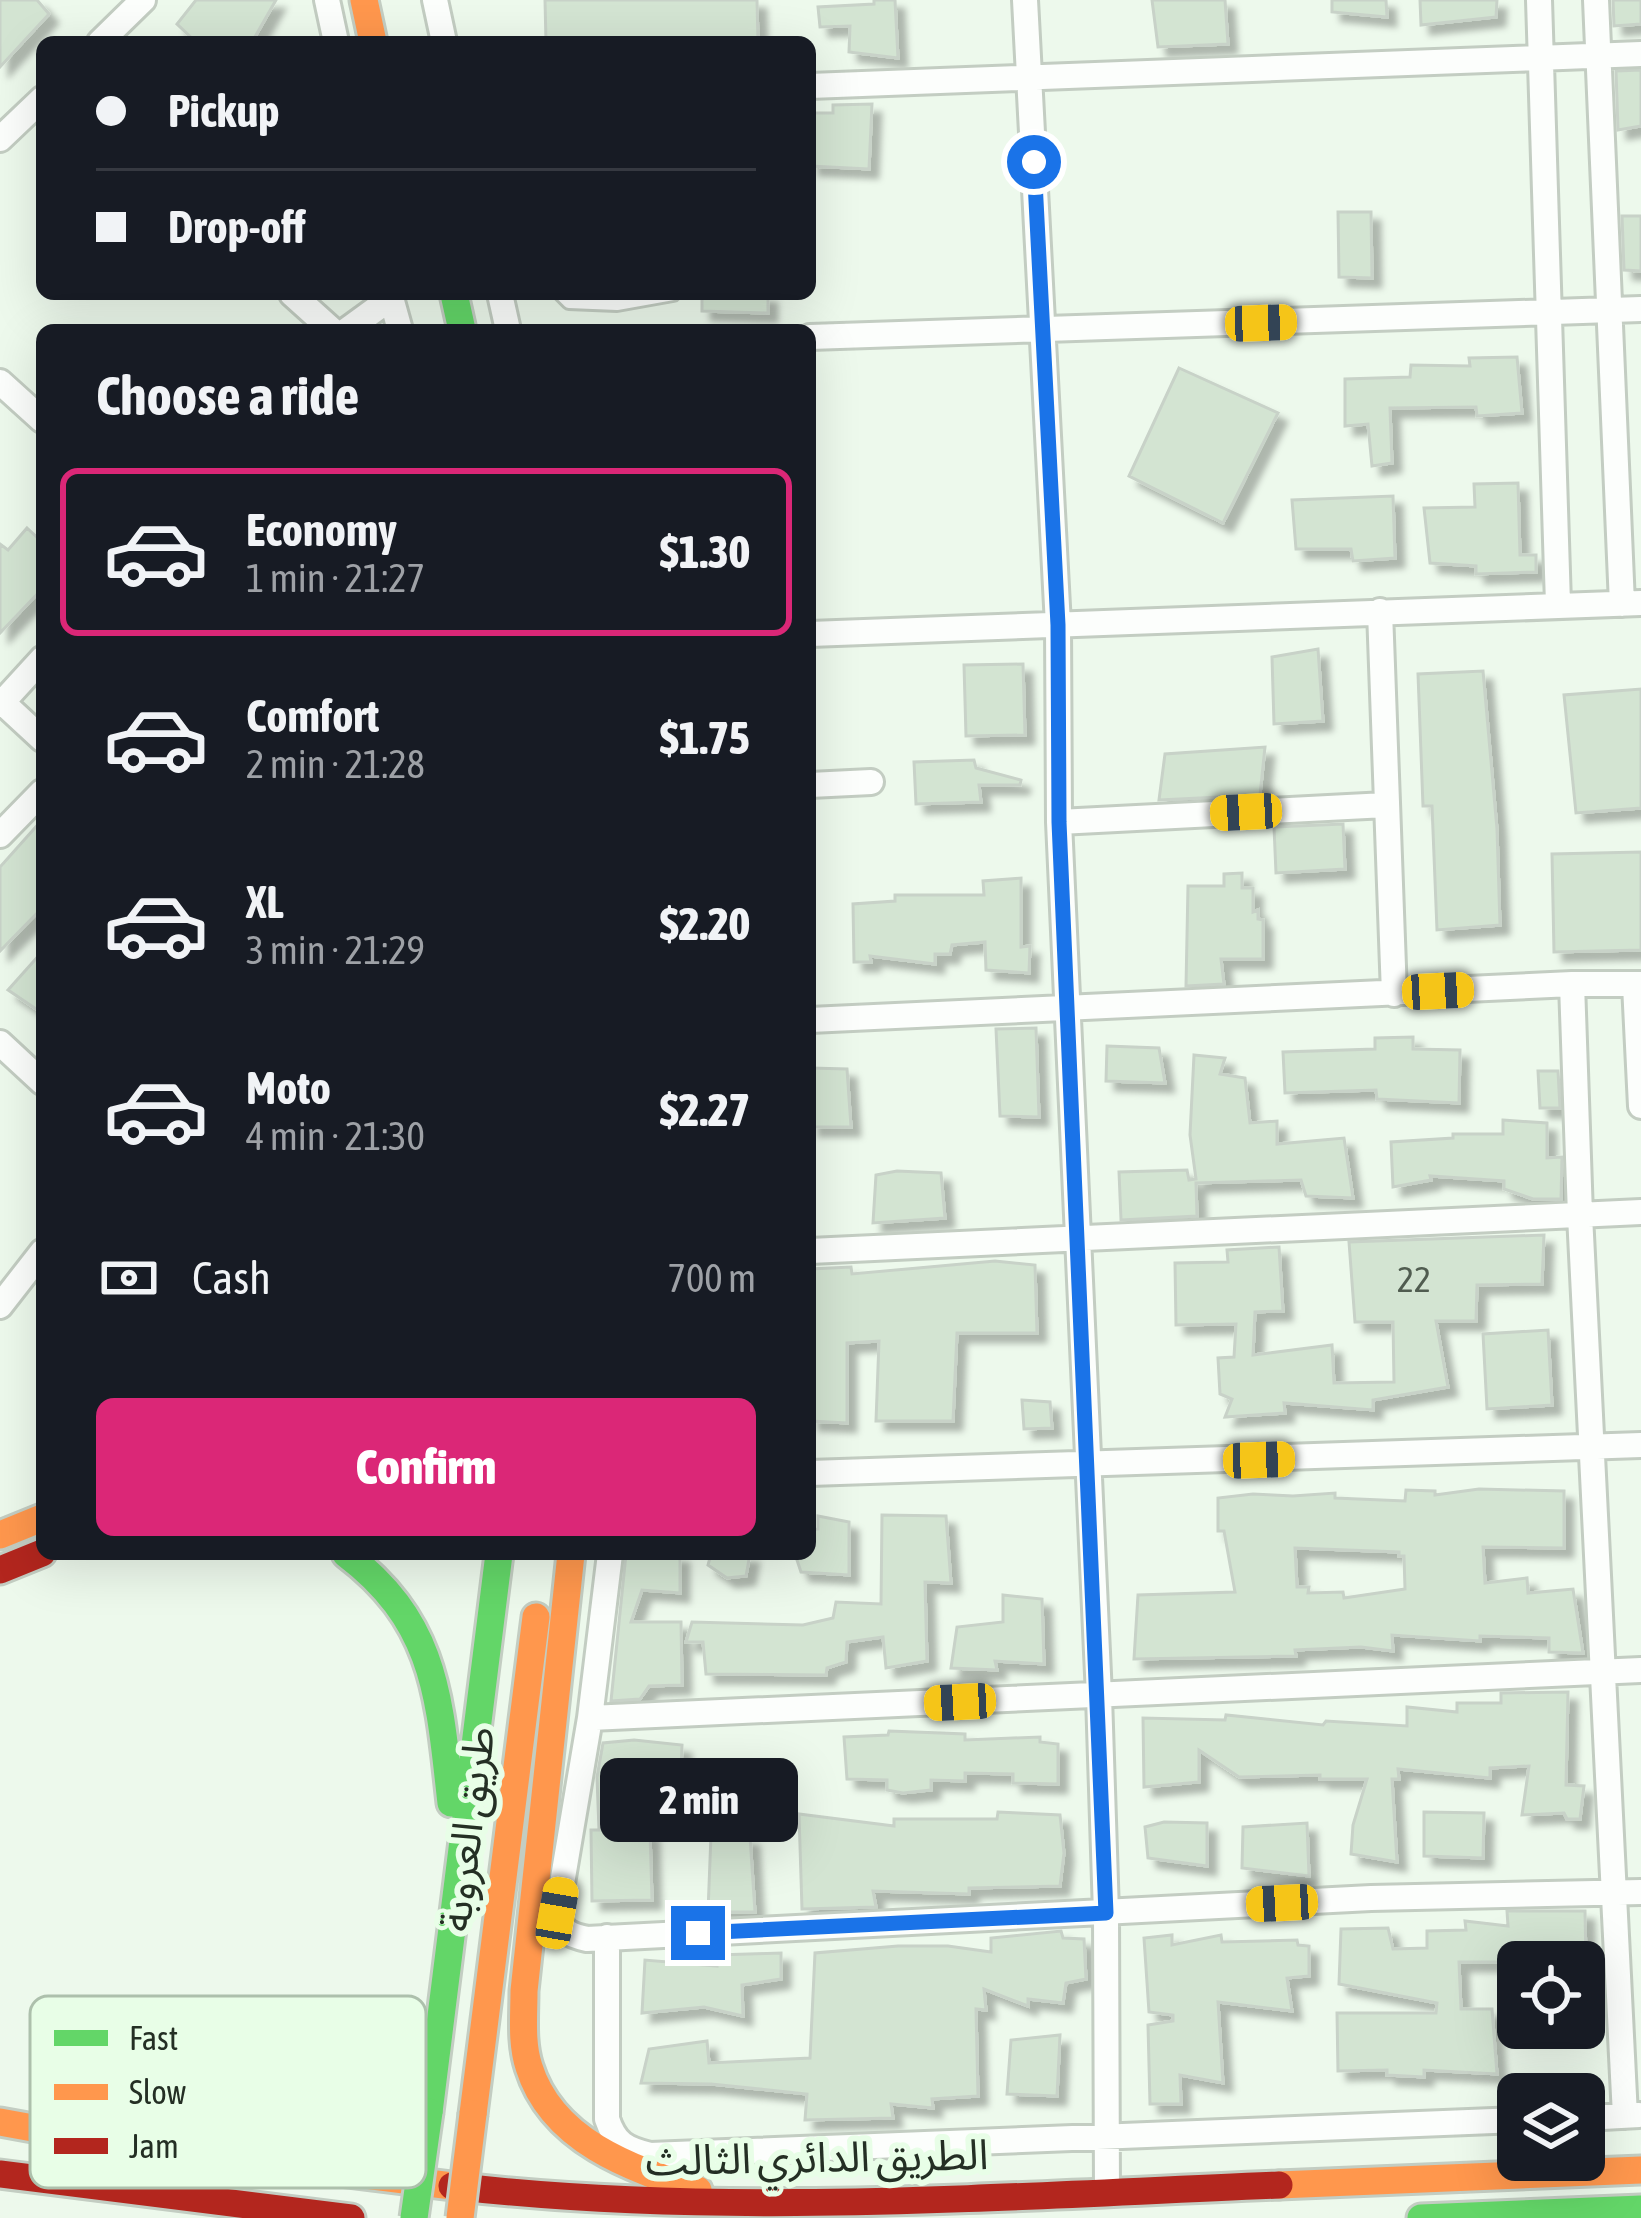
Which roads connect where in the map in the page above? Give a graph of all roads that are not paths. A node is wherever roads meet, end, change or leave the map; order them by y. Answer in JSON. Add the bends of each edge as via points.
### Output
{"nodes":[{"id":1,"x":143,"y":0,"type":"edge"},
{"id":2,"x":327,"y":0,"type":"edge"},
{"id":3,"x":364,"y":0,"type":"edge"},
{"id":4,"x":390,"y":0,"type":"edge"},
{"id":5,"x":435,"y":0,"type":"edge"},
{"id":6,"x":1025,"y":0,"type":"edge"},
{"id":7,"x":1539,"y":0,"type":"edge"},
{"id":8,"x":1596,"y":0,"type":"edge"},
{"id":9,"x":106,"y":36,"type":"edge"},
{"id":10,"x":335,"y":36,"type":"edge"},
{"id":11,"x":372,"y":36,"type":"edge"},
{"id":12,"x":398,"y":36,"type":"edge"},
{"id":13,"x":442,"y":36,"type":"edge"},
{"id":14,"x":1641,"y":54,"type":"edge"},
{"id":15,"x":1542,"y":57,"type":"junction"},
{"id":16,"x":1599,"y":57,"type":"junction"},
{"id":17,"x":1030,"y":78,"type":"junction"},
{"id":18,"x":816,"y":86,"type":"edge"},
{"id":19,"x":36,"y":105,"type":"edge"},
{"id":20,"x":0,"y":139,"type":"edge"},
{"id":21,"x":299,"y":300,"type":"edge"},
{"id":22,"x":385,"y":300,"type":"edge"},
{"id":23,"x":567,"y":300,"type":"edge"},
{"id":24,"x":639,"y":300,"type":"edge"},
{"id":25,"x":1641,"y":309,"type":"edge"},
{"id":26,"x":1610,"y":310,"type":"junction"},
{"id":27,"x":1549,"y":313,"type":"junction"},
{"id":28,"x":325,"y":324,"type":"edge"},
{"id":29,"x":355,"y":324,"type":"edge"},
{"id":30,"x":1041,"y":330,"type":"junction"},
{"id":31,"x":816,"y":337,"type":"edge"},
{"id":32,"x":0,"y":382,"type":"edge"},
{"id":33,"x":36,"y":414,"type":"edge"},
{"id":34,"x":1631,"y":603,"type":"edge"},
{"id":35,"x":1558,"y":604,"type":"junction"},
{"id":36,"x":1379,"y":611,"type":"junction"},
{"id":37,"x":1058,"y":625,"type":"junction"},
{"id":38,"x":816,"y":634,"type":"edge"},
{"id":39,"x":36,"y":665,"type":"edge"},
{"id":40,"x":1,"y":702,"type":"edge"},
{"id":41,"x":36,"y":734,"type":"edge"},
{"id":42,"x":871,"y":782,"type":"dead end"},
{"id":43,"x":816,"y":785,"type":"edge"},
{"id":44,"x":36,"y":798,"type":"edge"},
{"id":45,"x":1386,"y":805,"type":"junction"},
{"id":46,"x":1059,"y":822,"type":"junction"},
{"id":47,"x":0,"y":835,"type":"edge"},
{"id":48,"x":1572,"y":984,"type":"junction"},
{"id":49,"x":1638,"y":985,"type":"edge"},
{"id":50,"x":1394,"y":994,"type":"junction"},
{"id":51,"x":1069,"y":1008,"type":"junction"},
{"id":52,"x":816,"y":1020,"type":"edge"},
{"id":53,"x":0,"y":1043,"type":"edge"},
{"id":54,"x":36,"y":1076,"type":"edge"},
{"id":55,"x":1641,"y":1106,"type":"edge"},
{"id":56,"x":1641,"y":1212,"type":"edge"},
{"id":57,"x":1580,"y":1215,"type":"junction"},
{"id":58,"x":1078,"y":1236,"type":"junction"},
{"id":59,"x":816,"y":1251,"type":"edge"},
{"id":60,"x":36,"y":1260,"type":"edge"},
{"id":61,"x":0,"y":1306,"type":"edge"},
{"id":62,"x":1641,"y":1445,"type":"edge"},
{"id":63,"x":1593,"y":1448,"type":"junction"},
{"id":64,"x":1086,"y":1466,"type":"junction"},
{"id":65,"x":816,"y":1473,"type":"edge"},
{"id":66,"x":36,"y":1520,"type":"edge"},
{"id":67,"x":0,"y":1535,"type":"edge"},
{"id":68,"x":36,"y":1555,"type":"edge"},
{"id":69,"x":353,"y":1560,"type":"edge"},
{"id":70,"x":498,"y":1560,"type":"edge"},
{"id":71,"x":543,"y":1560,"type":"edge"},
{"id":72,"x":570,"y":1560,"type":"edge"},
{"id":73,"x":609,"y":1560,"type":"edge"},
{"id":74,"x":0,"y":1570,"type":"edge"},
{"id":75,"x":1641,"y":1670,"type":"edge"},
{"id":76,"x":1603,"y":1672,"type":"junction"},
{"id":77,"x":1099,"y":1696,"type":"junction"},
{"id":78,"x":590,"y":1718,"type":"junction"},
{"id":79,"x":459,"y":1865,"type":"junction"},
{"id":80,"x":1641,"y":1892,"type":"edge"},
{"id":81,"x":1614,"y":1893,"type":"junction"},
{"id":82,"x":1106,"y":1913,"type":"junction"},
{"id":83,"x":608,"y":1937,"type":"junction"},
{"id":84,"x":1633,"y":2116,"type":"edge"},
{"id":85,"x":1497,"y":2121,"type":"edge"},
{"id":86,"x":0,"y":2122,"type":"edge"},
{"id":87,"x":30,"y":2127,"type":"edge"},
{"id":88,"x":426,"y":2127,"type":"edge"},
{"id":89,"x":1106,"y":2134,"type":"junction"},
{"id":90,"x":1641,"y":2170,"type":"edge"},
{"id":91,"x":0,"y":2174,"type":"edge"},
{"id":92,"x":30,"y":2178,"type":"edge"},
{"id":93,"x":426,"y":2183,"type":"edge"},
{"id":94,"x":112,"y":2188,"type":"edge"},
{"id":95,"x":418,"y":2188,"type":"edge"},
{"id":96,"x":1106,"y":2193,"type":"junction"},
{"id":97,"x":746,"y":2206,"type":"junction"},
{"id":98,"x":1641,"y":2210,"type":"edge"},
{"id":99,"x":351,"y":2218,"type":"edge"},
{"id":100,"x":414,"y":2218,"type":"edge"},
{"id":101,"x":460,"y":2218,"type":"edge"},
{"id":102,"x":1420,"y":2218,"type":"edge"}],
"edges":[{"from":1,"to":9,"type":"street"},
{"from":2,"to":10,"type":"street"},
{"from":3,"to":11,"type":"highway"},
{"from":4,"to":12,"type":"highway"},
{"from":5,"to":13,"type":"street"},
{"from":6,"to":17,"type":"street"},
{"from":7,"to":15,"type":"street"},
{"from":8,"to":16,"type":"street"},
{"from":14,"to":16,"type":"street"},
{"from":15,"to":16,"type":"street"},
{"from":15,"to":17,"type":"street"},
{"from":15,"to":27,"type":"street"},
{"from":16,"to":26,"type":"street"},
{"from":17,"to":18,"type":"street"},
{"from":17,"to":30,"type":"street"},
{"from":19,"to":20,"type":"street"},
{"from":21,"to":28,"type":"street"},
{"from":22,"to":29,"type":"street"},
{"from":23,"to":24,"type":"lane"},
{"from":25,"to":26,"type":"street"},
{"from":26,"to":27,"type":"street"},
{"from":26,"to":34,"type":"street"},
{"from":27,"to":30,"type":"street"},
{"from":27,"to":35,"type":"street"},
{"from":30,"to":31,"type":"street"},
{"from":30,"to":37,"type":"street"},
{"from":32,"to":33,"type":"street"},
{"from":34,"to":35,"type":"street"},
{"from":35,"to":36,"type":"street"},
{"from":36,"to":37,"type":"street"},
{"from":36,"to":45,"type":"street"},
{"from":37,"to":38,"type":"street"},
{"from":37,"to":46,"type":"street"},
{"from":39,"to":40,"type":"street"},
{"from":40,"to":41,"type":"street"},
{"from":42,"to":43,"type":"street"},
{"from":44,"to":47,"type":"street"},
{"from":45,"to":46,"type":"street"},
{"from":45,"to":50,"type":"street"},
{"from":46,"to":51,"type":"street"},
{"from":48,"to":49,"type":"street"},
{"from":48,"to":50,"type":"street"},
{"from":48,"to":57,"type":"street"},
{"from":49,"to":55,"type":"street"},
{"from":50,"to":51,"type":"street"},
{"from":51,"to":52,"type":"street"},
{"from":51,"to":58,"type":"street"},
{"from":53,"to":54,"type":"street"},
{"from":56,"to":57,"type":"street"},
{"from":57,"to":58,"type":"street"},
{"from":57,"to":63,"type":"street"},
{"from":58,"to":59,"type":"street"},
{"from":58,"to":64,"type":"street"},
{"from":60,"to":61,"type":"street"},
{"from":62,"to":63,"type":"street"},
{"from":63,"to":64,"type":"street"},
{"from":63,"to":76,"type":"street"},
{"from":64,"to":65,"type":"street"},
{"from":64,"to":77,"type":"street"},
{"from":66,"to":67,"type":"highway"},
{"from":68,"to":74,"type":"highway"},
{"from":69,"to":79,"type":"highway","via":[[387,1587],[422,1645]]},
{"from":70,"to":79,"type":"highway","name":"طريق العروبة"},
{"from":71,"to":101,"type":"highway","name":"طريق العروبة","bridge":true},
{"from":72,"to":97,"type":"highway","via":[[524,1991],[530,2069],[553,2112],[611,2159]]},
{"from":73,"to":78,"type":"street"},
{"from":75,"to":76,"type":"street"},
{"from":76,"to":77,"type":"street"},
{"from":76,"to":81,"type":"street"},
{"from":77,"to":78,"type":"street"},
{"from":77,"to":82,"type":"street"},
{"from":78,"to":83,"type":"street","via":[[557,1913],[570,1935]]},
{"from":79,"to":88,"type":"highway","name":"طريق العروبة","bridge":true},
{"from":80,"to":81,"type":"street"},
{"from":81,"to":82,"type":"street"},
{"from":81,"to":84,"type":"street"},
{"from":82,"to":83,"type":"street"},
{"from":82,"to":89,"type":"street"},
{"from":83,"to":89,"type":"street","via":[[607,2119],[613,2139],[628,2150]]},
{"from":85,"to":89,"type":"street"},
{"from":86,"to":87,"type":"highway","name":"الطريق الدائري الثالث"},
{"from":89,"to":96,"type":"street"},
{"from":90,"to":96,"type":"highway","name":"الطريق الدائري الثالث"},
{"from":91,"to":92,"type":"highway"},
{"from":93,"to":97,"type":"highway","name":"الطريق الدائري الثالث","via":[[543,2198]]},
{"from":94,"to":99,"type":"highway"},
{"from":95,"to":100,"type":"highway","name":"طريق العروبة","bridge":true},
{"from":96,"to":97,"type":"highway","name":"الطريق الدائري الثالث"},
{"from":98,"to":102,"type":"highway"}]}
